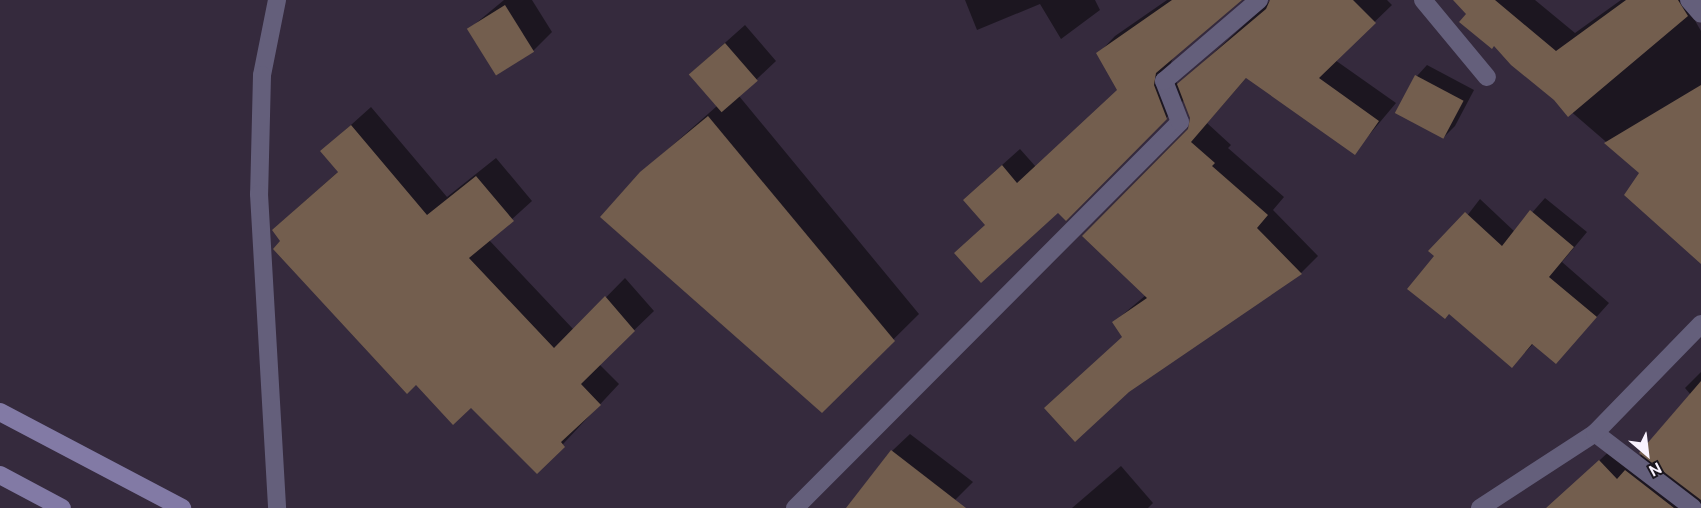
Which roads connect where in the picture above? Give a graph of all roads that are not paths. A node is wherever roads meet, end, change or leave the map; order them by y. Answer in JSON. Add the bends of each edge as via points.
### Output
{"nodes":[{"id":1,"x":277,"y":0,"type":"edge"},
{"id":2,"x":1259,"y":0,"type":"edge"},
{"id":3,"x":1423,"y":0,"type":"edge"},
{"id":4,"x":1689,"y":0,"type":"edge"},
{"id":5,"x":1701,"y":14,"type":"edge"},
{"id":6,"x":1487,"y":77,"type":"dead end"},
{"id":7,"x":1701,"y":324,"type":"edge"},
{"id":8,"x":0,"y":412,"type":"edge"},
{"id":9,"x":1595,"y":433,"type":"junction"},
{"id":10,"x":0,"y":476,"type":"edge"},
{"id":11,"x":62,"y":508,"type":"edge"},
{"id":12,"x":182,"y":508,"type":"edge"},
{"id":13,"x":277,"y":508,"type":"edge"},
{"id":14,"x":795,"y":508,"type":"edge"},
{"id":15,"x":1480,"y":508,"type":"edge"},
{"id":16,"x":1693,"y":508,"type":"edge"}],
"edges":[{"from":1,"to":13,"type":"street","via":[[262,75],[259,194]]},
{"from":2,"to":14,"type":"street","via":[[1164,81],[1180,122]]},
{"from":3,"to":6,"type":"street"},
{"from":4,"to":5,"type":"street"},
{"from":7,"to":9,"type":"street"},
{"from":8,"to":12,"type":"main road"},
{"from":9,"to":15,"type":"street"},
{"from":9,"to":16,"type":"street"},
{"from":10,"to":11,"type":"main road"}]}
